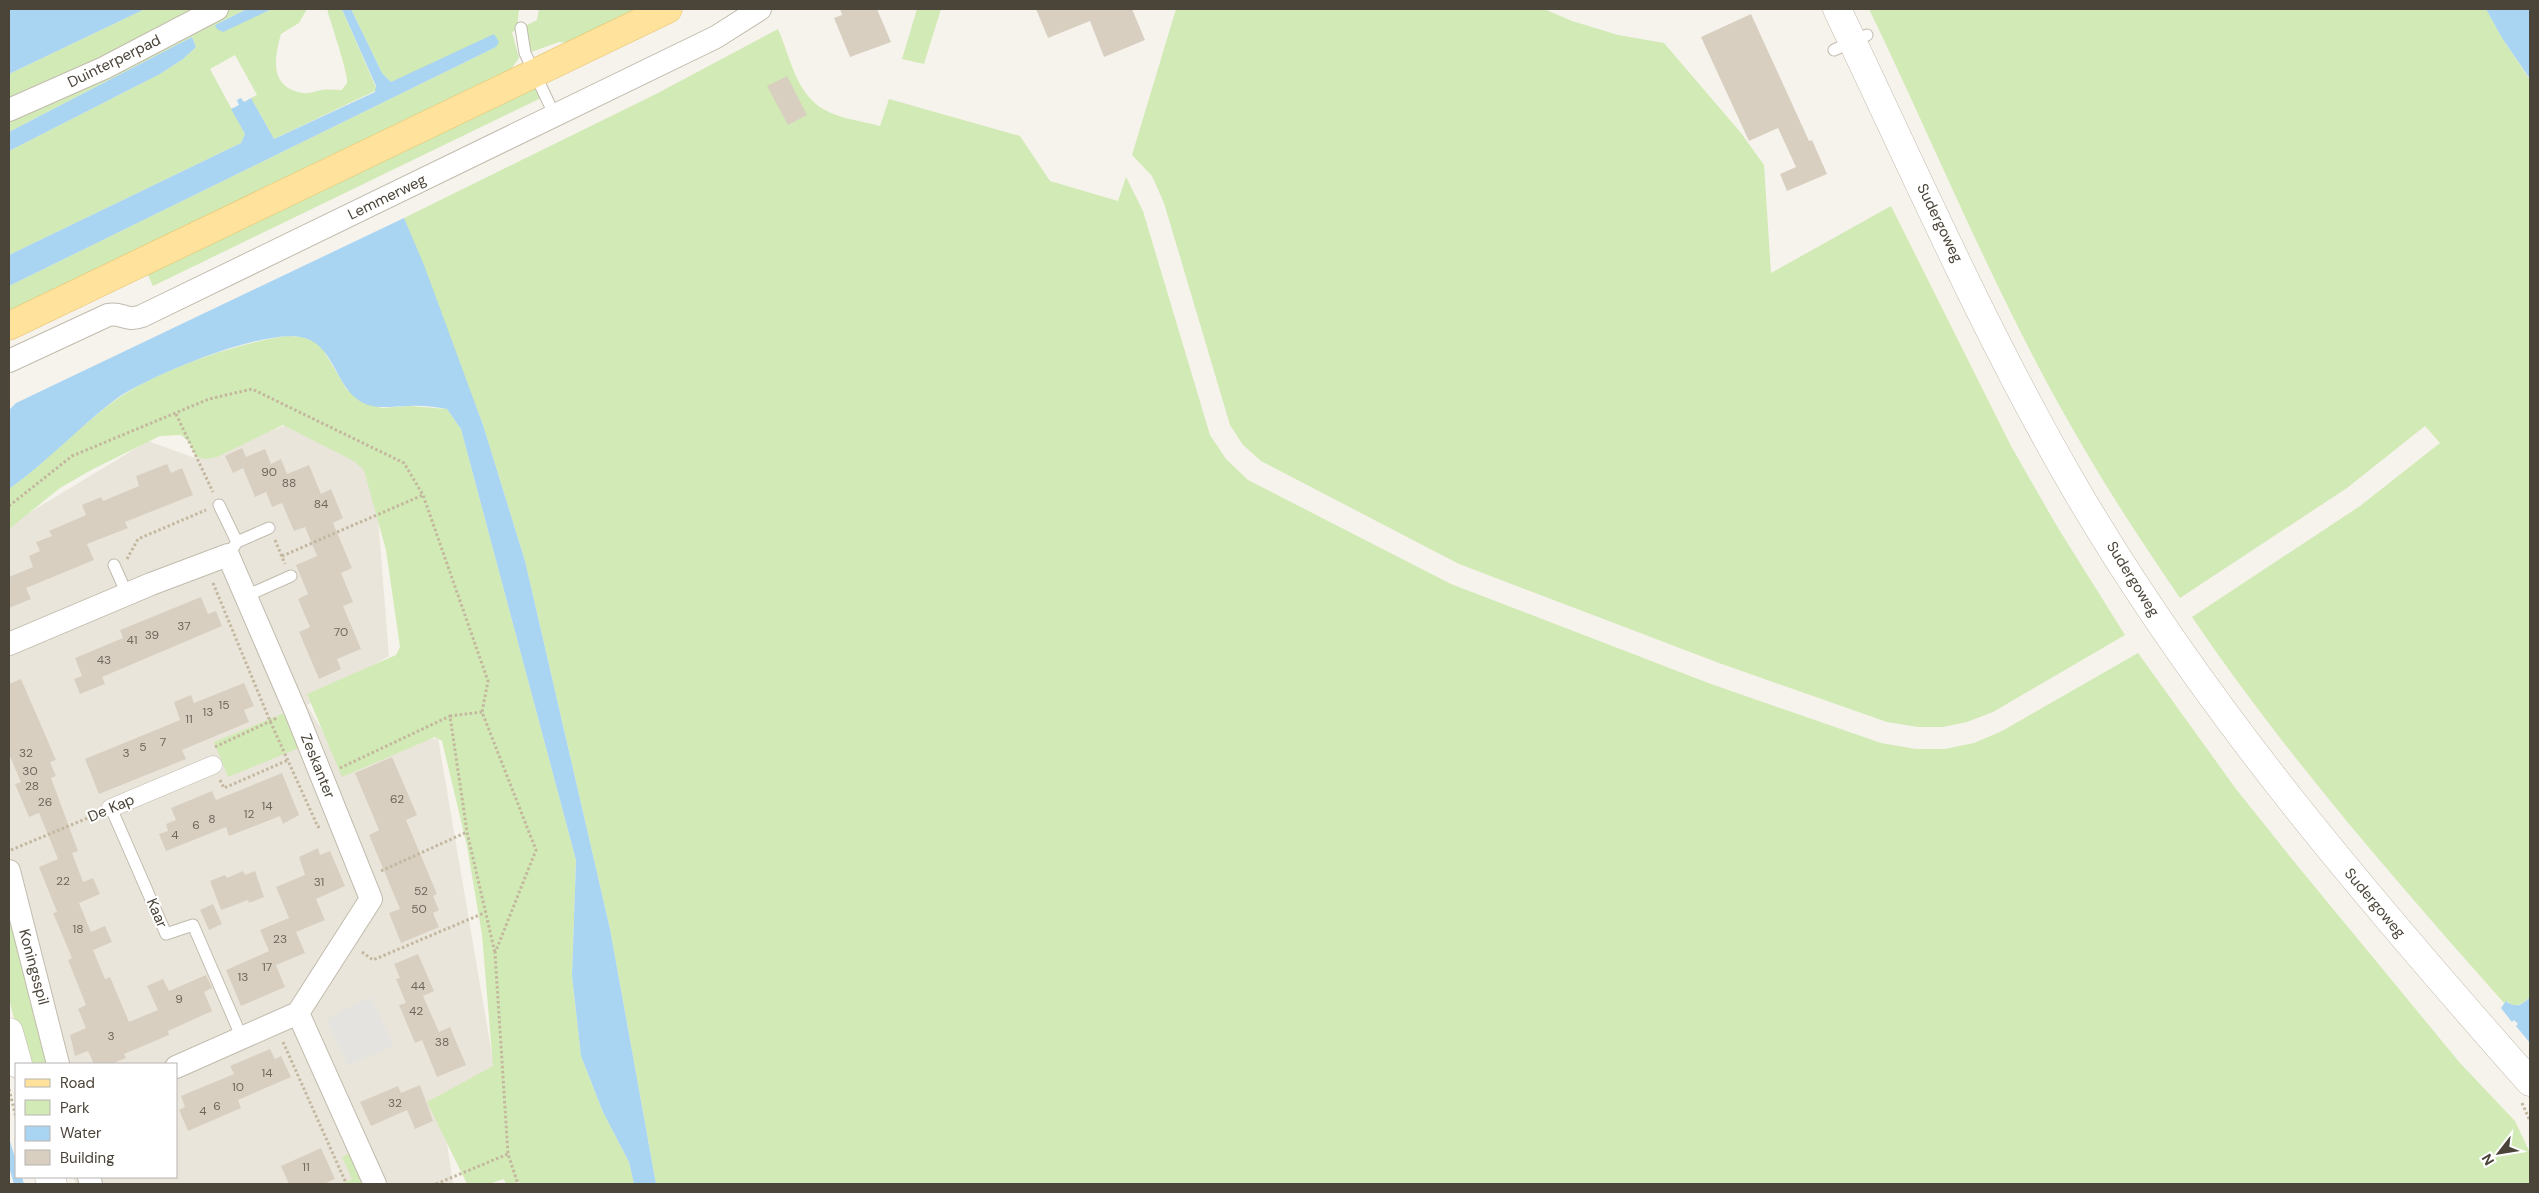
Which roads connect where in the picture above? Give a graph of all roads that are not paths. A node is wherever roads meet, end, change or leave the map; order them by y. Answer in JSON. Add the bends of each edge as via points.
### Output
{"nodes":[{"id":1,"x":217,"y":9,"type":"edge"},
{"id":2,"x":668,"y":9,"type":"edge"},
{"id":3,"x":760,"y":9,"type":"edge"},
{"id":4,"x":1837,"y":9,"type":"edge"},
{"id":5,"x":521,"y":28,"type":"dead end"},
{"id":6,"x":535,"y":73,"type":"junction"},
{"id":7,"x":9,"y":110,"type":"edge"},
{"id":8,"x":555,"y":116,"type":"junction"},
{"id":9,"x":9,"y":326,"type":"edge"},
{"id":10,"x":9,"y":361,"type":"edge"},
{"id":11,"x":219,"y":505,"type":"road end"},
{"id":12,"x":270,"y":528,"type":"road end"},
{"id":13,"x":232,"y":548,"type":"junction"},
{"id":14,"x":114,"y":565,"type":"road end"},
{"id":15,"x":291,"y":576,"type":"road end"},
{"id":16,"x":127,"y":594,"type":"junction"},
{"id":17,"x":246,"y":596,"type":"junction"},
{"id":18,"x":9,"y":644,"type":"edge"},
{"id":19,"x":213,"y":765,"type":"road end"},
{"id":20,"x":112,"y":808,"type":"joint"},
{"id":21,"x":9,"y":871,"type":"edge"},
{"id":22,"x":298,"y":1013,"type":"junction"},
{"id":23,"x":9,"y":1032,"type":"edge"},
{"id":24,"x":242,"y":1038,"type":"junction"},
{"id":25,"x":18,"y":1063,"type":"edge"},
{"id":26,"x":58,"y":1063,"type":"edge"},
{"id":27,"x":178,"y":1066,"type":"edge"},
{"id":28,"x":2530,"y":1082,"type":"edge"},
{"id":29,"x":375,"y":1184,"type":"edge"}],
"edges":[{"from":1,"to":7,"type":"street","name":"Duinterperpad","via":[[104,68]]},
{"from":2,"to":6,"type":"main road"},
{"from":3,"to":8,"type":"street","name":"Lemmerweg","via":[[716,37]]},
{"from":4,"to":28,"type":"street","name":"Sudergoweg","via":[[2015,381],[2073,485],[2162,625],[2270,776],[2395,929]]},
{"from":5,"to":6,"type":"lane","via":[[523,47]]},
{"from":6,"to":8,"type":"lane"},
{"from":6,"to":9,"type":"main road"},
{"from":8,"to":10,"type":"street","name":"Lemmerweg","via":[[142,316],[128,319],[118,314],[108,315]]},
{"from":11,"to":13,"type":"lane"},
{"from":12,"to":13,"type":"lane"},
{"from":13,"to":16,"type":"street","via":[[206,563]]},
{"from":13,"to":17,"type":"street","name":"Zeskanter"},
{"from":14,"to":16,"type":"lane"},
{"from":15,"to":17,"type":"lane"},
{"from":16,"to":18,"type":"street"},
{"from":17,"to":22,"type":"street","name":"Zeskanter","via":[[371,898]]},
{"from":19,"to":20,"type":"street","name":"De Kap"},
{"from":20,"to":24,"type":"lane","name":"Kaar","via":[[166,934],[193,924]]},
{"from":21,"to":26,"type":"street","name":"Koningsspil"},
{"from":22,"to":24,"type":"street"},
{"from":22,"to":29,"type":"street"},
{"from":23,"to":25,"type":"street"},
{"from":24,"to":27,"type":"street"}]}
